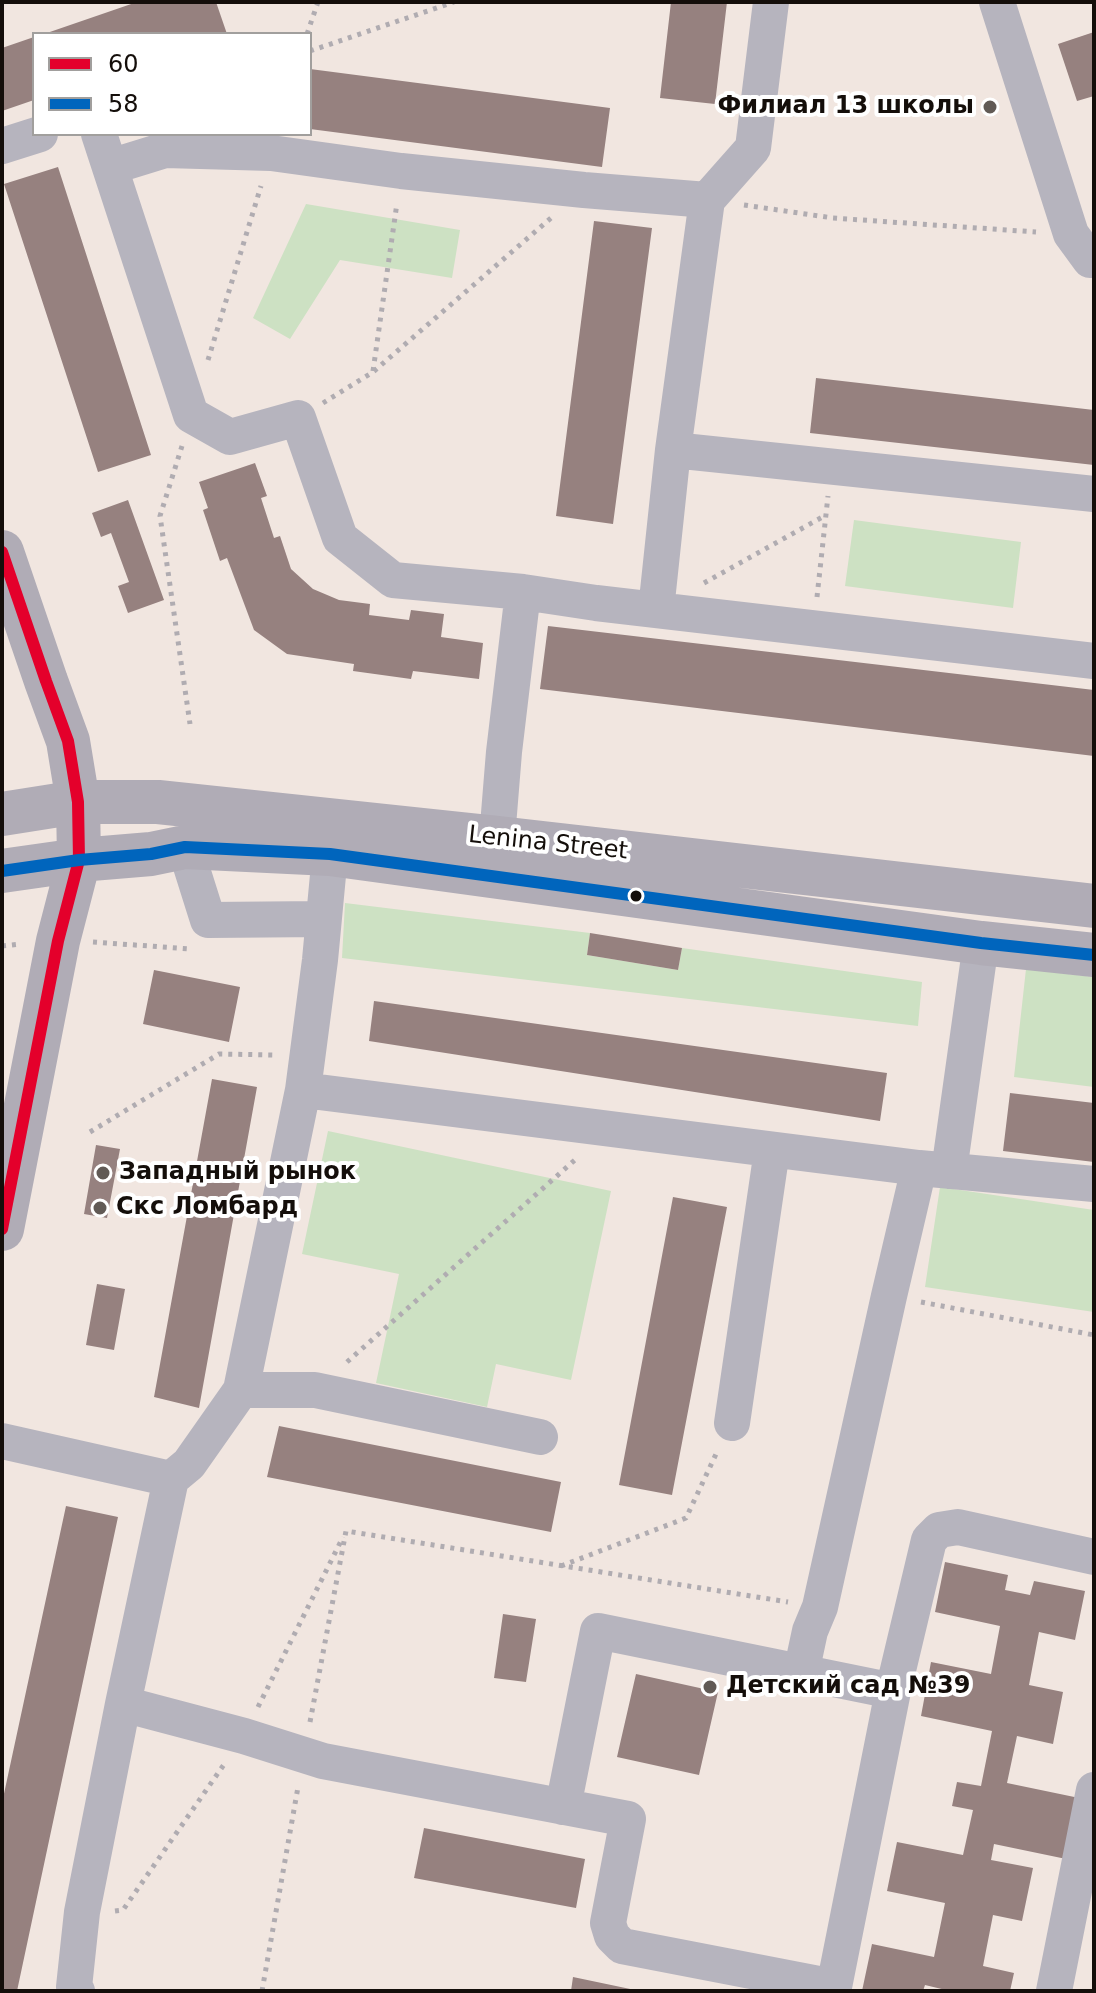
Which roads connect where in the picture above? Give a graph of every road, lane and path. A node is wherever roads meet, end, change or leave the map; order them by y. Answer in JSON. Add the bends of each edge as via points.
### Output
{"nodes":[{"id":1,"x":318,"y":2,"type":"edge"},
{"id":2,"x":454,"y":2,"type":"edge"},
{"id":3,"x":771,"y":2,"type":"edge"},
{"id":4,"x":997,"y":2,"type":"edge"},
{"id":5,"x":308,"y":32,"type":"edge"},
{"id":6,"x":312,"y":50,"type":"edge"},
{"id":7,"x":34,"y":136,"type":"edge"},
{"id":8,"x":2,"y":146,"type":"edge"},
{"id":9,"x":104,"y":150,"type":"edge"},
{"id":10,"x":401,"y":171,"type":"junction"},
{"id":11,"x":584,"y":190,"type":"junction"},
{"id":12,"x":707,"y":200,"type":"junction"},
{"id":13,"x":1083,"y":247,"type":"edge"},
{"id":14,"x":373,"y":372,"type":"junction"},
{"id":15,"x":298,"y":418,"type":"junction"},
{"id":16,"x":673,"y":450,"type":"junction"},
{"id":17,"x":831,"y":467,"type":"junction"},
{"id":18,"x":1094,"y":494,"type":"edge"},
{"id":19,"x":826,"y":515,"type":"junction"},
{"id":20,"x":2,"y":552,"type":"edge"},
{"id":21,"x":523,"y":592,"type":"junction"},
{"id":22,"x":656,"y":610,"type":"junction"},
{"id":23,"x":814,"y":627,"type":"junction"},
{"id":24,"x":1094,"y":661,"type":"edge"},
{"id":25,"x":78,"y":802,"type":"junction"},
{"id":26,"x":2,"y":814,"type":"edge"},
{"id":27,"x":497,"y":838,"type":"junction"},
{"id":28,"x":185,"y":847,"type":"junction"},
{"id":29,"x":330,"y":854,"type":"junction"},
{"id":30,"x":79,"y":860,"type":"junction"},
{"id":31,"x":2,"y":871,"type":"edge"},
{"id":32,"x":1094,"y":906,"type":"edge"},
{"id":33,"x":323,"y":919,"type":"junction"},
{"id":34,"x":981,"y":943,"type":"junction"},
{"id":35,"x":1094,"y":955,"type":"edge"},
{"id":36,"x":305,"y":1073,"type":"junction"},
{"id":37,"x":610,"y":1129,"type":"junction"},
{"id":38,"x":90,"y":1132,"type":"dead end"},
{"id":39,"x":772,"y":1150,"type":"junction"},
{"id":40,"x":934,"y":1169,"type":"junction"},
{"id":41,"x":1094,"y":1184,"type":"edge"},
{"id":42,"x":2,"y":1229,"type":"edge"},
{"id":43,"x":889,"y":1296,"type":"junction"},
{"id":44,"x":1094,"y":1335,"type":"edge"},
{"id":45,"x":241,"y":1390,"type":"junction"},
{"id":46,"x":315,"y":1390,"type":"junction"},
{"id":47,"x":732,"y":1423,"type":"joint"},
{"id":48,"x":540,"y":1437,"type":"dead end"},
{"id":49,"x":2,"y":1441,"type":"edge"},
{"id":50,"x":171,"y":1479,"type":"junction"},
{"id":51,"x":1094,"y":1557,"type":"edge"},
{"id":52,"x":560,"y":1566,"type":"junction"},
{"id":53,"x":820,"y":1607,"type":"junction"},
{"id":54,"x":801,"y":1673,"type":"junction"},
{"id":55,"x":893,"y":1691,"type":"junction"},
{"id":56,"x":123,"y":1704,"type":"junction"},
{"id":57,"x":304,"y":1755,"type":"junction"},
{"id":58,"x":1094,"y":1790,"type":"edge"},
{"id":59,"x":563,"y":1807,"type":"junction"},
{"id":60,"x":834,"y":1989,"type":"edge"},
{"id":61,"x":77,"y":1991,"type":"edge"},
{"id":62,"x":262,"y":1991,"type":"edge"},
{"id":63,"x":1054,"y":1991,"type":"edge"}],
"edges":[{"from":1,"to":5,"type":"path"},
{"from":2,"to":6,"type":"path"},
{"from":3,"to":12,"type":"lane","via":[[753,148]]},
{"from":4,"to":13,"type":"lane"},
{"from":7,"to":8,"type":"lane"},
{"from":9,"to":10,"type":"lane","via":[[271,153]]},
{"from":9,"to":15,"type":"lane","via":[[191,415],[230,437]]},
{"from":10,"to":11,"type":"lane"},
{"from":10,"to":14,"type":"path"},
{"from":11,"to":12,"type":"lane"},
{"from":11,"to":14,"type":"path"},
{"from":12,"to":13,"type":"path"},
{"from":12,"to":16,"type":"lane"},
{"from":14,"to":15,"type":"path"},
{"from":15,"to":21,"type":"lane","via":[[340,538],[393,580]]},
{"from":16,"to":17,"type":"lane"},
{"from":16,"to":22,"type":"lane"},
{"from":17,"to":18,"type":"lane"},
{"from":17,"to":19,"type":"path"},
{"from":19,"to":22,"type":"path"},
{"from":19,"to":23,"type":"path"},
{"from":20,"to":25,"type":"main road","via":[[68,741]]},
{"from":21,"to":22,"type":"lane"},
{"from":21,"to":27,"type":"lane"},
{"from":22,"to":23,"type":"lane"},
{"from":23,"to":24,"type":"lane"},
{"from":25,"to":26,"type":"main road","name":"Lenina Street"},
{"from":25,"to":27,"type":"main road","name":"Lenina Street","via":[[158,802]]},
{"from":25,"to":30,"type":"main road"},
{"from":27,"to":32,"type":"main road","name":"Lenina Street"},
{"from":28,"to":29,"type":"main road","name":"Lenina Street"},
{"from":28,"to":30,"type":"main road","name":"Lenina Street"},
{"from":28,"to":33,"type":"lane","via":[[208,920]]},
{"from":29,"to":33,"type":"lane"},
{"from":29,"to":34,"type":"main road","name":"Lenina Street"},
{"from":30,"to":31,"type":"main road","name":"Lenina Street"},
{"from":30,"to":42,"type":"main road","via":[[58,941]]},
{"from":33,"to":36,"type":"lane"},
{"from":34,"to":35,"type":"main road","name":"Lenina Street"},
{"from":34,"to":40,"type":"lane"},
{"from":36,"to":37,"type":"lane"},
{"from":36,"to":38,"type":"path","via":[[219,1054]]},
{"from":36,"to":45,"type":"lane"},
{"from":37,"to":39,"type":"lane"},
{"from":37,"to":46,"type":"path"},
{"from":39,"to":40,"type":"lane"},
{"from":39,"to":47,"type":"lane"},
{"from":40,"to":41,"type":"lane"},
{"from":40,"to":43,"type":"lane"},
{"from":43,"to":44,"type":"path"},
{"from":43,"to":53,"type":"lane"},
{"from":45,"to":46,"type":"lane"},
{"from":45,"to":50,"type":"lane","via":[[189,1464]]},
{"from":46,"to":48,"type":"lane"},
{"from":47,"to":52,"type":"path","via":[[686,1518]]},
{"from":49,"to":50,"type":"lane"},
{"from":50,"to":56,"type":"lane"},
{"from":51,"to":55,"type":"lane","via":[[958,1527],[939,1530],[929,1540]]},
{"from":52,"to":53,"type":"path"},
{"from":52,"to":57,"type":"path","via":[[346,1531]]},
{"from":53,"to":54,"type":"lane"},
{"from":54,"to":55,"type":"lane"},
{"from":54,"to":59,"type":"lane","via":[[598,1631]]},
{"from":55,"to":60,"type":"lane"},
{"from":56,"to":57,"type":"lane"},
{"from":56,"to":61,"type":"lane","via":[[82,1912]]},
{"from":57,"to":59,"type":"lane"},
{"from":57,"to":62,"type":"path"},
{"from":58,"to":63,"type":"lane"},
{"from":59,"to":60,"type":"lane","via":[[628,1819],[608,1923],[622,1946]]}]}
